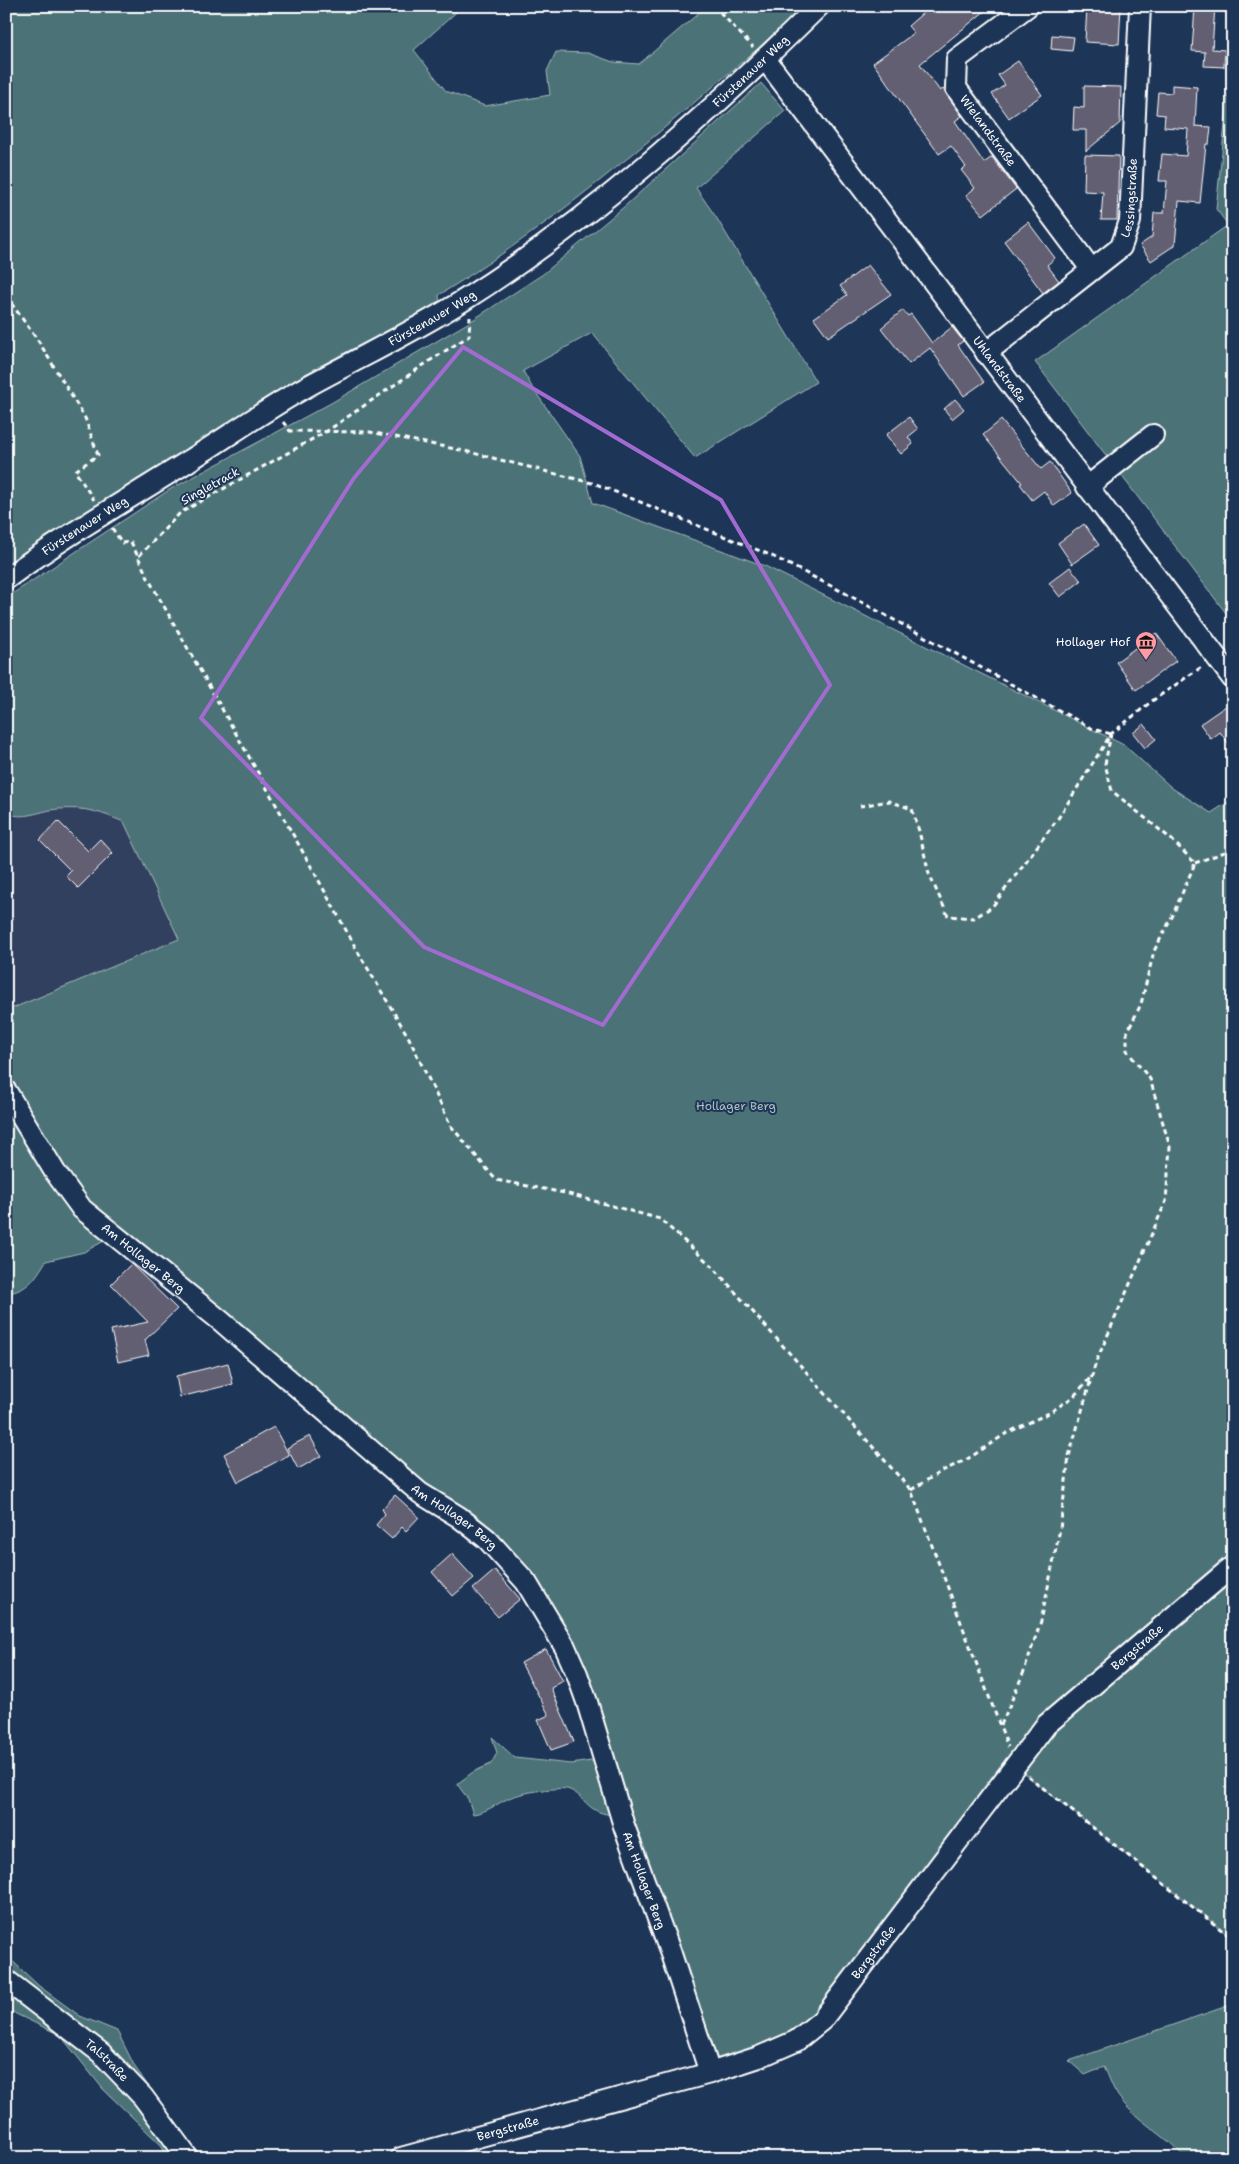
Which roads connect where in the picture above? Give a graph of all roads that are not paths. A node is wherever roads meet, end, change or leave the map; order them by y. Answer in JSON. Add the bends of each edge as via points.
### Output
{"nodes":[{"id":1,"x":819,"y":6,"type":"edge"},
{"id":2,"x":1028,"y":6,"type":"edge"},
{"id":3,"x":1140,"y":6,"type":"edge"},
{"id":4,"x":765,"y":60,"type":"junction"},
{"id":5,"x":1091,"y":269,"type":"junction"},
{"id":6,"x":986,"y":353,"type":"junction"},
{"id":7,"x":1153,"y":435,"type":"dead end"},
{"id":8,"x":1087,"y":487,"type":"junction"},
{"id":9,"x":6,"y":579,"type":"edge"},
{"id":10,"x":1233,"y":679,"type":"edge"},
{"id":11,"x":6,"y":1091,"type":"edge"},
{"id":12,"x":1233,"y":1566,"type":"edge"},
{"id":13,"x":6,"y":1980,"type":"edge"},
{"id":14,"x":710,"y":2073,"type":"junction"},
{"id":15,"x":188,"y":2158,"type":"edge"},
{"id":16,"x":401,"y":2158,"type":"edge"}],
"edges":[{"from":1,"to":4,"type":"street","name":"Fürstenauer Weg"},
{"from":2,"to":5,"type":"street","name":"Wielandstraße","via":[[956,59],[956,88]]},
{"from":3,"to":5,"type":"street","name":"Lessingstraße","via":[[1130,221],[1121,247]]},
{"from":4,"to":6,"type":"street","name":"Uhlandstraße"},
{"from":4,"to":9,"type":"street","name":"Fürstenauer Weg","via":[[685,132],[567,230],[466,299],[272,407]]},
{"from":5,"to":6,"type":"street","name":"Lessingstraße"},
{"from":6,"to":8,"type":"street","name":"Uhlandstraße"},
{"from":7,"to":8,"type":"street"},
{"from":8,"to":10,"type":"street","name":"Uhlandstraße"},
{"from":11,"to":14,"type":"street","name":"Am Hollager Berg","via":[[55,1172],[82,1209],[220,1321],[420,1493],[487,1539],[526,1582],[565,1647],[577,1674],[624,1826]]},
{"from":12,"to":14,"type":"street","name":"Bergstraße","via":[[1046,1725],[822,2020],[796,2041]]},
{"from":13,"to":15,"type":"street","name":"Talstraße","via":[[101,2053],[143,2097]]},
{"from":14,"to":16,"type":"street","name":"Bergstraße"}]}
